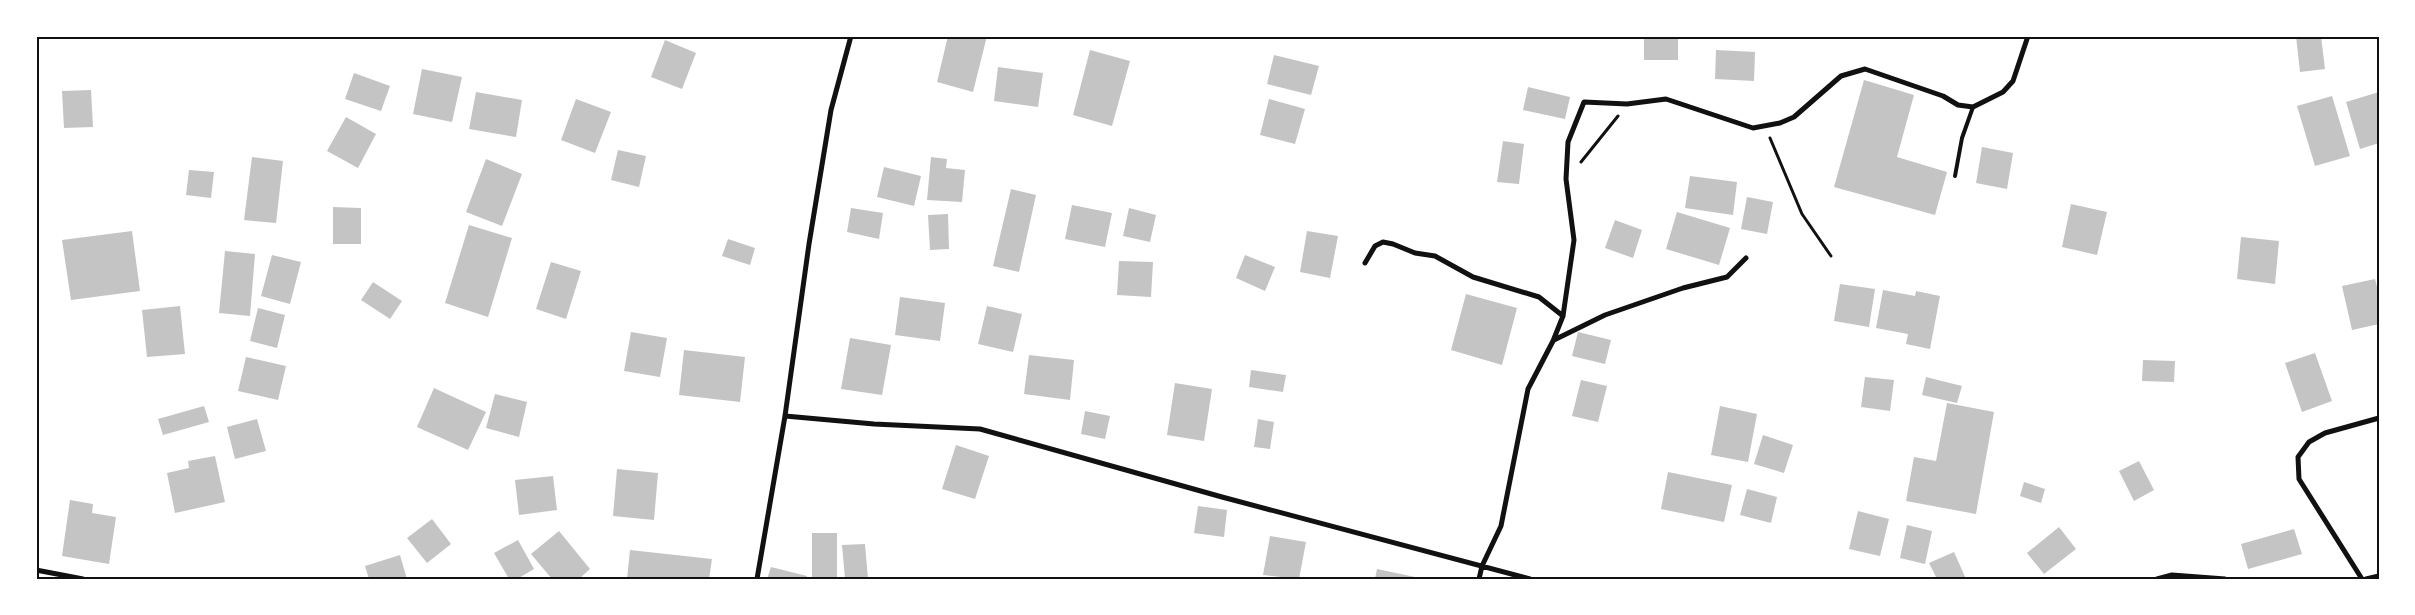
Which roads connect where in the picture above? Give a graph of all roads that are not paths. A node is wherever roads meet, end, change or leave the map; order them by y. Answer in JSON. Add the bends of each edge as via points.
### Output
{"nodes":[{"id":1,"x":851,"y":36,"type":"edge"},
{"id":2,"x":2028,"y":36,"type":"edge"},
{"id":3,"x":1973,"y":107,"type":"junction"},
{"id":4,"x":1955,"y":176,"type":"dead end"},
{"id":5,"x":1746,"y":258,"type":"dead end"},
{"id":6,"x":1365,"y":264,"type":"dead end"},
{"id":7,"x":1563,"y":316,"type":"junction"},
{"id":8,"x":1553,"y":340,"type":"junction"},
{"id":9,"x":785,"y":416,"type":"junction"},
{"id":10,"x":2379,"y":418,"type":"edge"},
{"id":11,"x":1482,"y":566,"type":"junction"},
{"id":12,"x":36,"y":570,"type":"edge"},
{"id":13,"x":2379,"y":576,"type":"edge"},
{"id":14,"x":2223,"y":578,"type":"edge"},
{"id":15,"x":83,"y":579,"type":"edge"},
{"id":16,"x":757,"y":579,"type":"edge"},
{"id":17,"x":1479,"y":579,"type":"edge"},
{"id":18,"x":1530,"y":579,"type":"edge"},
{"id":19,"x":2157,"y":579,"type":"edge"},
{"id":20,"x":2362,"y":579,"type":"edge"},
{"id":21,"x":2366,"y":579,"type":"edge"}],
"edges":[{"from":1,"to":9,"type":"street","via":[[831,110]]},
{"from":2,"to":3,"type":"street","via":[[2013,81],[2003,92]]},
{"from":3,"to":4,"type":"lane","via":[[1962,138]]},
{"from":3,"to":7,"type":"street","via":[[1958,105],[1942,96],[1865,69],[1841,76],[1794,117],[1753,128],[1666,100],[1627,104],[1584,102],[1568,142],[1566,179],[1574,240]]},
{"from":5,"to":8,"type":"street","via":[[1726,277],[1605,315]]},
{"from":6,"to":7,"type":"street","via":[[1375,246],[1384,242],[1393,244],[1415,253],[1435,256],[1473,277],[1539,297]]},
{"from":7,"to":8,"type":"street"},
{"from":8,"to":11,"type":"street","via":[[1528,389],[1501,526]]},
{"from":9,"to":11,"type":"street","via":[[980,429]]},
{"from":9,"to":16,"type":"street"},
{"from":10,"to":20,"type":"street","via":[[2325,433],[2308,442],[2298,457],[2299,479]]},
{"from":11,"to":17,"type":"street"},
{"from":11,"to":18,"type":"street"},
{"from":12,"to":15,"type":"street"},
{"from":13,"to":21,"type":"street"},
{"from":14,"to":19,"type":"street","via":[[2172,575]]}]}
